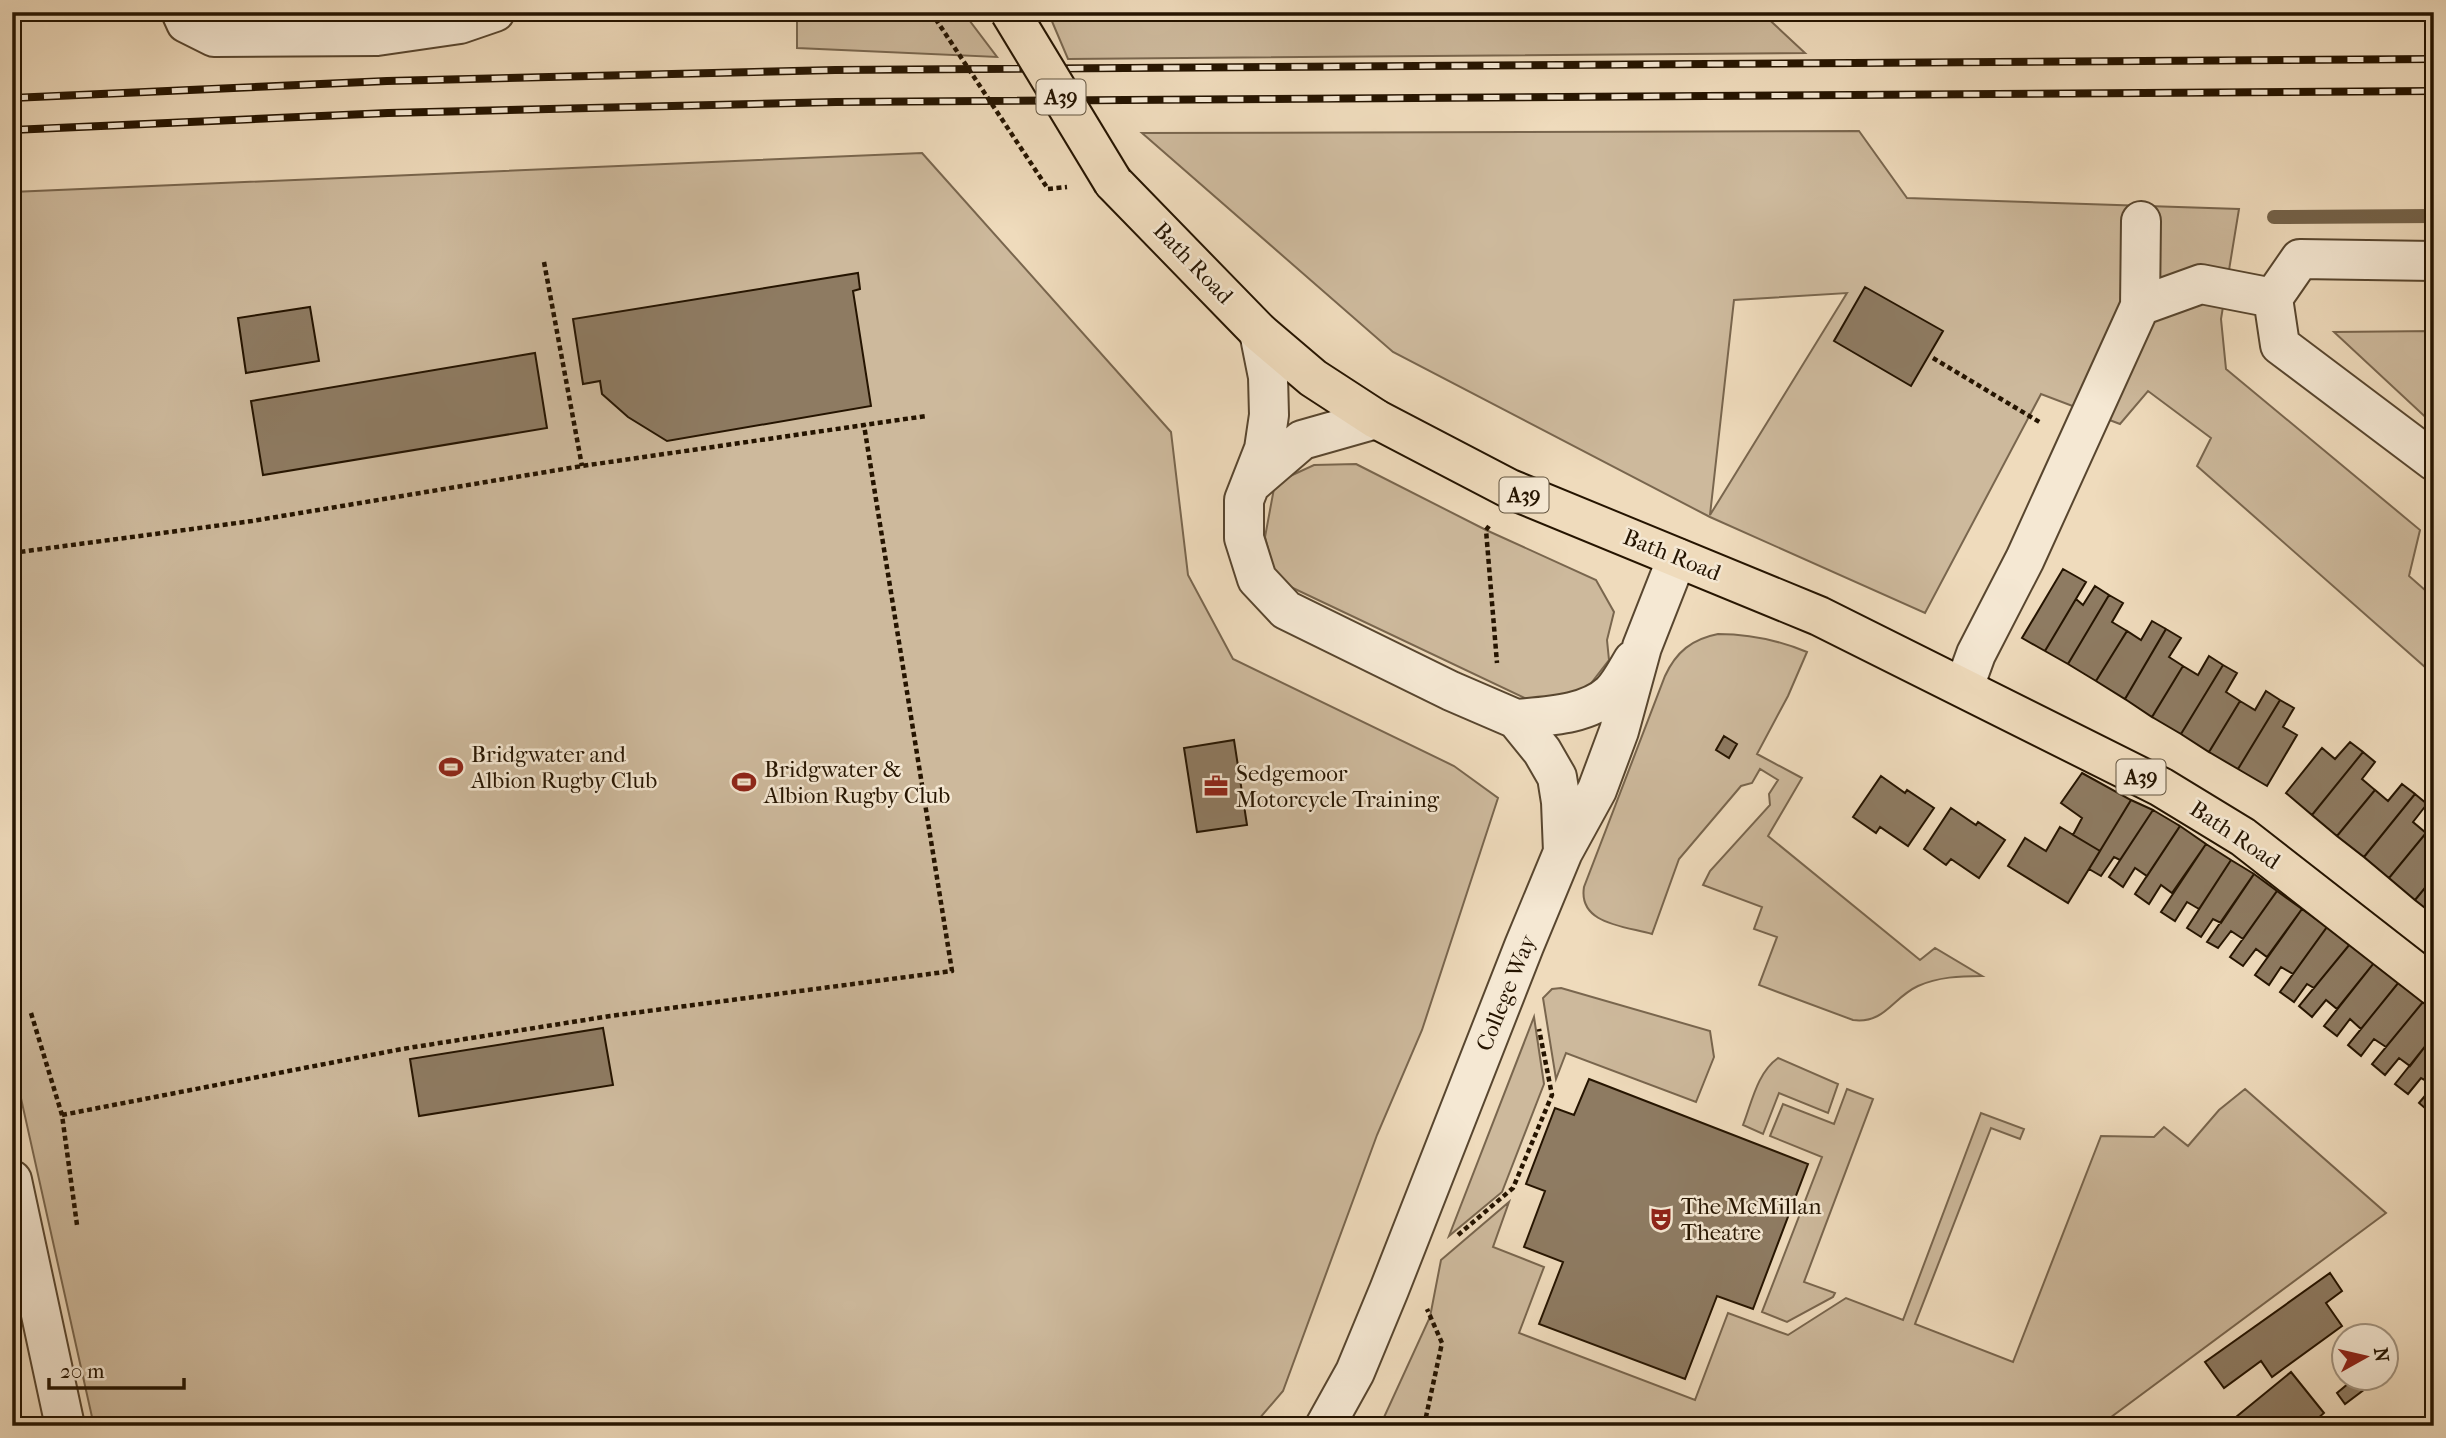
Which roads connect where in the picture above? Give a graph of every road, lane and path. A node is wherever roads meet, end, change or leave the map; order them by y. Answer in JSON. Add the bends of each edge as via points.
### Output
{"nodes":[{"id":1,"x":181,"y":12,"type":"edge"},
{"id":2,"x":495,"y":12,"type":"edge"},
{"id":3,"x":931,"y":12,"type":"edge"},
{"id":4,"x":1010,"y":12,"type":"edge"},
{"id":5,"x":1048,"y":189,"type":"dead end"},
{"id":6,"x":2141,"y":221,"type":"dead end"},
{"id":7,"x":2434,"y":261,"type":"edge"},
{"id":8,"x":544,"y":262,"type":"dead end"},
{"id":9,"x":2273,"y":298,"type":"junction"},
{"id":10,"x":2140,"y":306,"type":"junction"},
{"id":11,"x":1259,"y":332,"type":"junction"},
{"id":12,"x":1933,"y":358,"type":"dead end"},
{"id":13,"x":926,"y":416,"type":"dead end"},
{"id":14,"x":1376,"y":419,"type":"junction"},
{"id":15,"x":864,"y":425,"type":"junction"},
{"id":16,"x":2078,"y":444,"type":"junction"},
{"id":17,"x":2434,"y":461,"type":"edge"},
{"id":18,"x":582,"y":466,"type":"junction"},
{"id":19,"x":1250,"y":485,"type":"junction"},
{"id":20,"x":1510,"y":489,"type":"junction"},
{"id":21,"x":12,"y":553,"type":"edge"},
{"id":22,"x":1678,"y":558,"type":"junction"},
{"id":23,"x":1642,"y":647,"type":"junction"},
{"id":24,"x":1964,"y":687,"type":"junction"},
{"id":25,"x":1506,"y":715,"type":"junction"},
{"id":26,"x":1563,"y":852,"type":"junction"},
{"id":27,"x":2434,"y":986,"type":"edge"},
{"id":28,"x":30,"y":1013,"type":"dead end"},
{"id":29,"x":1539,"y":1027,"type":"dead end"},
{"id":30,"x":62,"y":1115,"type":"junction"},
{"id":31,"x":12,"y":1180,"type":"edge"},
{"id":32,"x":77,"y":1225,"type":"dead end"},
{"id":33,"x":1452,"y":1240,"type":"dead end"},
{"id":34,"x":1403,"y":1255,"type":"junction"},
{"id":35,"x":65,"y":1426,"type":"edge"},
{"id":36,"x":1325,"y":1426,"type":"edge"},
{"id":37,"x":1424,"y":1426,"type":"edge"}],
"edges":[{"from":1,"to":2,"type":"street","via":[[186,23],[214,37],[377,36],[460,24]]},
{"from":3,"to":5,"type":"path","bridge":true},
{"from":4,"to":11,"type":"main road","name":"Bath Road","number":"A39","bridge":true,"via":[[1113,181]]},
{"from":6,"to":10,"type":"street"},
{"from":7,"to":9,"type":"street","via":[[2300,259]]},
{"from":8,"to":18,"type":"path"},
{"from":9,"to":10,"type":"street","via":[[2201,284]]},
{"from":9,"to":17,"type":"street","via":[[2280,345]]},
{"from":10,"to":16,"type":"street"},
{"from":11,"to":14,"type":"main road","name":"Bath Road","number":"A39","via":[[1313,378]]},
{"from":11,"to":19,"type":"street","via":[[1268,377],[1269,415],[1264,449]]},
{"from":12,"to":16,"type":"path"},
{"from":13,"to":15,"type":"path"},
{"from":14,"to":19,"type":"street","via":[[1302,440]]},
{"from":14,"to":20,"type":"main road","name":"Bath Road","number":"A39"},
{"from":15,"to":18,"type":"path"},
{"from":15,"to":30,"type":"path","via":[[952,971],[415,1046]]},
{"from":16,"to":24,"type":"street"},
{"from":18,"to":21,"type":"path","via":[[252,521]]},
{"from":19,"to":25,"type":"street","via":[[1244,500],[1244,538],[1257,579],[1286,610]]},
{"from":20,"to":22,"type":"main road","name":"Bath Road","number":"A39"},
{"from":20,"to":25,"type":"path","via":[[1486,530],[1499,686]]},
{"from":22,"to":23,"type":"street","name":"College Way"},
{"from":22,"to":24,"type":"main road","name":"Bath Road","number":"A39","via":[[1819,616]]},
{"from":23,"to":25,"type":"street","via":[[1613,691],[1592,706],[1550,716]]},
{"from":23,"to":26,"type":"street","name":"College Way","via":[[1597,790]]},
{"from":24,"to":27,"type":"main road","name":"Bath Road","number":"A39","via":[[2161,787],[2243,837]]},
{"from":25,"to":26,"type":"street","via":[[1542,751],[1557,777]]},
{"from":26,"to":34,"type":"street","name":"College Way"},
{"from":28,"to":30,"type":"path"},
{"from":29,"to":33,"type":"path","via":[[1552,1095],[1513,1188]]},
{"from":30,"to":32,"type":"path"},
{"from":31,"to":35,"type":"street"},
{"from":34,"to":36,"type":"street","name":"College Way","via":[[1355,1372]]},
{"from":34,"to":37,"type":"path","via":[[1442,1343]]}]}
